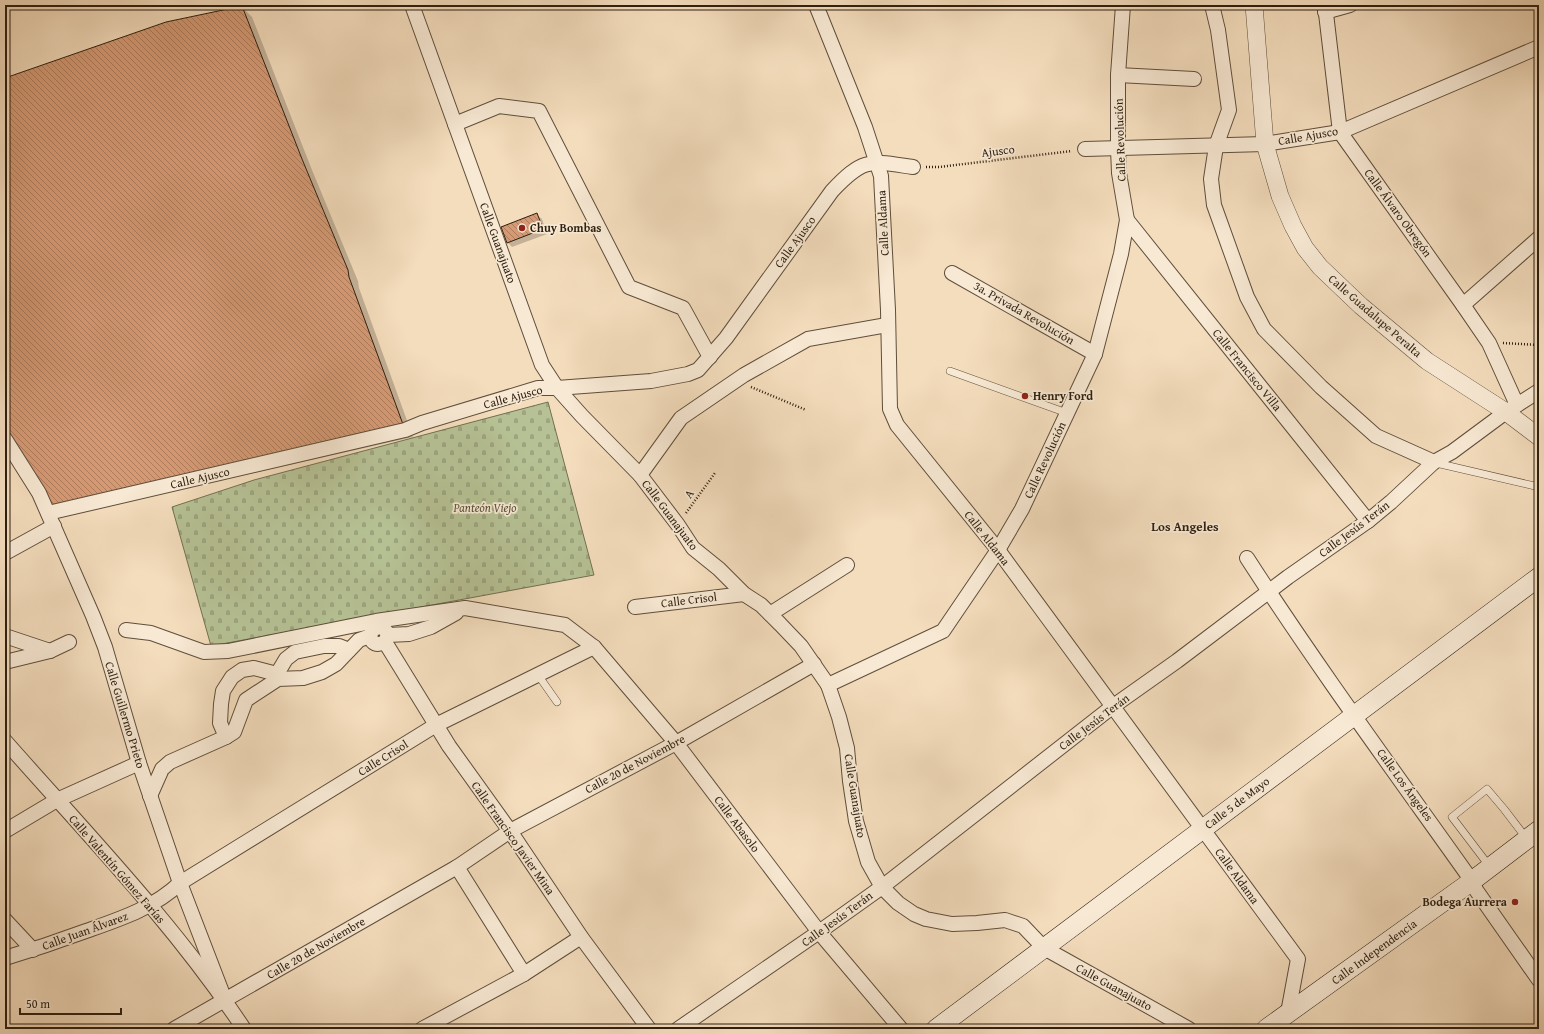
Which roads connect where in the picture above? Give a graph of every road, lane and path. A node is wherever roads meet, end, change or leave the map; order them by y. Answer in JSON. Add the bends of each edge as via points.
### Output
{"nodes":[{"id":1,"x":816,"y":5,"type":"edge"},
{"id":2,"x":1123,"y":5,"type":"edge"},
{"id":3,"x":1212,"y":5,"type":"edge"},
{"id":4,"x":1254,"y":5,"type":"edge"},
{"id":5,"x":1350,"y":5,"type":"edge"},
{"id":6,"x":416,"y":7,"type":"edge"},
{"id":7,"x":1325,"y":8,"type":"edge"},
{"id":8,"x":1539,"y":46,"type":"edge"},
{"id":9,"x":1118,"y":75,"type":"junction"},
{"id":10,"x":1194,"y":79,"type":"dead end"},
{"id":11,"x":455,"y":124,"type":"junction"},
{"id":12,"x":1340,"y":132,"type":"junction"},
{"id":13,"x":1265,"y":144,"type":"junction"},
{"id":14,"x":1216,"y":146,"type":"junction"},
{"id":15,"x":1085,"y":149,"type":"joint"},
{"id":16,"x":1118,"y":149,"type":"junction"},
{"id":17,"x":877,"y":162,"type":"junction"},
{"id":18,"x":913,"y":167,"type":"joint"},
{"id":19,"x":1127,"y":220,"type":"junction"},
{"id":20,"x":1539,"y":238,"type":"edge"},
{"id":21,"x":952,"y":272,"type":"dead end"},
{"id":22,"x":1464,"y":305,"type":"junction"},
{"id":23,"x":887,"y":325,"type":"junction"},
{"id":24,"x":1489,"y":343,"type":"junction"},
{"id":25,"x":1539,"y":345,"type":"edge"},
{"id":26,"x":1095,"y":354,"type":"junction"},
{"id":27,"x":710,"y":356,"type":"junction"},
{"id":28,"x":950,"y":371,"type":"dead end"},
{"id":29,"x":736,"y":380,"type":"junction"},
{"id":30,"x":556,"y":388,"type":"junction"},
{"id":31,"x":1539,"y":391,"type":"edge"},
{"id":32,"x":1512,"y":408,"type":"junction"},
{"id":33,"x":806,"y":410,"type":"dead end"},
{"id":34,"x":1067,"y":413,"type":"junction"},
{"id":35,"x":1539,"y":437,"type":"edge"},
{"id":36,"x":5,"y":439,"type":"edge"},
{"id":37,"x":1434,"y":462,"type":"junction"},
{"id":38,"x":715,"y":474,"type":"dead end"},
{"id":39,"x":640,"y":475,"type":"junction"},
{"id":40,"x":1539,"y":487,"type":"edge"},
{"id":41,"x":51,"y":519,"type":"junction"},
{"id":42,"x":1368,"y":521,"type":"junction"},
{"id":43,"x":678,"y":525,"type":"junction"},
{"id":44,"x":998,"y":550,"type":"junction"},
{"id":45,"x":5,"y":553,"type":"edge"},
{"id":46,"x":1247,"y":558,"type":"dead end"},
{"id":47,"x":847,"y":565,"type":"dead end"},
{"id":48,"x":1539,"y":578,"type":"edge"},
{"id":49,"x":1269,"y":592,"type":"junction"},
{"id":50,"x":744,"y":594,"type":"junction"},
{"id":51,"x":635,"y":607,"type":"dead end"},
{"id":52,"x":465,"y":608,"type":"junction"},
{"id":53,"x":770,"y":614,"type":"junction"},
{"id":54,"x":126,"y":630,"type":"dead end"},
{"id":55,"x":5,"y":636,"type":"edge"},
{"id":56,"x":386,"y":639,"type":"junction"},
{"id":57,"x":69,"y":642,"type":"dead end"},
{"id":58,"x":594,"y":647,"type":"junction"},
{"id":59,"x":349,"y":650,"type":"junction"},
{"id":60,"x":50,"y":651,"type":"junction"},
{"id":61,"x":5,"y":662,"type":"edge"},
{"id":62,"x":814,"y":664,"type":"junction"},
{"id":63,"x":538,"y":675,"type":"junction"},
{"id":64,"x":278,"y":677,"type":"junction"},
{"id":65,"x":828,"y":685,"type":"junction"},
{"id":66,"x":223,"y":690,"type":"junction"},
{"id":67,"x":246,"y":700,"type":"junction"},
{"id":68,"x":557,"y":702,"type":"dead end"},
{"id":69,"x":1112,"y":707,"type":"junction"},
{"id":70,"x":1355,"y":716,"type":"junction"},
{"id":71,"x":436,"y":725,"type":"junction"},
{"id":72,"x":226,"y":737,"type":"junction"},
{"id":73,"x":5,"y":741,"type":"edge"},
{"id":74,"x":676,"y":742,"type":"junction"},
{"id":75,"x":139,"y":763,"type":"junction"},
{"id":76,"x":150,"y":796,"type":"junction"},
{"id":77,"x":57,"y":800,"type":"junction"},
{"id":78,"x":1202,"y":829,"type":"junction"},
{"id":79,"x":5,"y":831,"type":"edge"},
{"id":80,"x":510,"y":831,"type":"junction"},
{"id":81,"x":1533,"y":835,"type":"edge"},
{"id":82,"x":457,"y":867,"type":"junction"},
{"id":83,"x":1490,"y":867,"type":"junction"},
{"id":84,"x":1472,"y":880,"type":"junction"},
{"id":85,"x":180,"y":883,"type":"junction"},
{"id":86,"x":882,"y":886,"type":"junction"},
{"id":87,"x":151,"y":906,"type":"junction"},
{"id":88,"x":5,"y":920,"type":"edge"},
{"id":89,"x":819,"y":932,"type":"junction"},
{"id":90,"x":581,"y":937,"type":"junction"},
{"id":91,"x":1044,"y":948,"type":"junction"},
{"id":92,"x":33,"y":950,"type":"junction"},
{"id":93,"x":5,"y":958,"type":"edge"},
{"id":94,"x":524,"y":974,"type":"junction"},
{"id":95,"x":1539,"y":980,"type":"edge"},
{"id":96,"x":225,"y":1000,"type":"junction"},
{"id":97,"x":1288,"y":1013,"type":"junction"},
{"id":98,"x":174,"y":1029,"type":"edge"},
{"id":99,"x":244,"y":1029,"type":"edge"},
{"id":100,"x":422,"y":1029,"type":"edge"},
{"id":101,"x":649,"y":1029,"type":"edge"},
{"id":102,"x":678,"y":1029,"type":"edge"},
{"id":103,"x":901,"y":1029,"type":"edge"},
{"id":104,"x":936,"y":1029,"type":"edge"},
{"id":105,"x":1189,"y":1029,"type":"edge"},
{"id":106,"x":1266,"y":1029,"type":"edge"}],
"edges":[{"from":1,"to":17,"type":"street","name":"Calle Aldama"},
{"from":2,"to":9,"type":"street","name":"Calle Revolución"},
{"from":3,"to":14,"type":"street","via":[[1229,110]]},
{"from":4,"to":13,"type":"street","name":"Calle Guadalupe Peralta"},
{"from":5,"to":7,"type":"street"},
{"from":6,"to":11,"type":"street","name":"Calle Guanajuato"},
{"from":7,"to":12,"type":"street","name":"Calle Álvaro Obregón"},
{"from":8,"to":12,"type":"street","name":"Calle Ajusco"},
{"from":9,"to":10,"type":"street"},
{"from":9,"to":16,"type":"street","name":"Calle Revolución"},
{"from":11,"to":27,"type":"street","via":[[499,106],[539,111],[629,287],[682,308]]},
{"from":11,"to":30,"type":"street","name":"Calle Guanajuato","via":[[542,365]]},
{"from":12,"to":13,"type":"street","name":"Calle Ajusco"},
{"from":12,"to":22,"type":"street","name":"Calle Álvaro Obregón"},
{"from":13,"to":14,"type":"street","name":"Calle Ajusco"},
{"from":13,"to":32,"type":"street","name":"Calle Guadalupe Peralta","via":[[1280,196],[1293,226],[1320,267],[1361,306],[1427,361]]},
{"from":14,"to":16,"type":"street","name":"Calle Ajusco"},
{"from":14,"to":37,"type":"street","via":[[1211,179],[1214,205],[1247,297],[1264,329],[1321,387],[1376,436]]},
{"from":15,"to":16,"type":"street","name":"Calle Ajusco"},
{"from":15,"to":18,"type":"path","name":"Ajusco","via":[[939,167]]},
{"from":16,"to":19,"type":"street","name":"Calle Revolución","via":[[1119,173]]},
{"from":17,"to":18,"type":"street","name":"Calle Ajusco"},
{"from":17,"to":23,"type":"street","name":"Calle Aldama","via":[[881,176]]},
{"from":17,"to":27,"type":"street","name":"Calle Ajusco","via":[[862,165],[847,174],[832,191],[726,338]]},
{"from":19,"to":26,"type":"street","name":"Calle Revolución","via":[[1121,254]]},
{"from":19,"to":42,"type":"street","name":"Calle Francisco Villa"},
{"from":20,"to":22,"type":"street"},
{"from":21,"to":26,"type":"street","name":"3a. Privada Revolución"},
{"from":22,"to":24,"type":"street","name":"Calle Álvaro Obregón"},
{"from":23,"to":29,"type":"street","name":"Calle Guanajuato","via":[[808,339]]},
{"from":23,"to":44,"type":"street","name":"Calle Aldama","via":[[890,409],[897,425]]},
{"from":24,"to":25,"type":"path"},
{"from":24,"to":32,"type":"street","name":"Calle Álvaro Obregón"},
{"from":26,"to":34,"type":"street","name":"Calle Revolución"},
{"from":27,"to":30,"type":"street","name":"Calle Ajusco","via":[[698,370],[688,374],[652,381]]},
{"from":28,"to":34,"type":"lane"},
{"from":29,"to":33,"type":"path"},
{"from":29,"to":39,"type":"street","name":"Calle Guanajuato","via":[[681,418]]},
{"from":30,"to":39,"type":"street","name":"Calle Guanajuato"},
{"from":30,"to":41,"type":"street","name":"Calle Ajusco","via":[[538,388],[405,430]]},
{"from":31,"to":32,"type":"street","name":"Calle Jesús Terán"},
{"from":32,"to":35,"type":"street","name":"Calle Guadalupe Peralta"},
{"from":32,"to":37,"type":"street","name":"Calle Jesús Terán","via":[[1452,452]]},
{"from":34,"to":44,"type":"street","name":"Calle Revolución","via":[[1022,509]]},
{"from":36,"to":41,"type":"street","name":"Calle Guillermo Prieto","via":[[39,493]]},
{"from":37,"to":40,"type":"lane"},
{"from":37,"to":42,"type":"street","name":"Calle Jesús Terán"},
{"from":38,"to":43,"type":"path","name":"A"},
{"from":39,"to":43,"type":"street","name":"Calle Guanajuato"},
{"from":41,"to":45,"type":"street","name":"Calle Ajusco"},
{"from":41,"to":75,"type":"street","name":"Calle Guillermo Prieto","via":[[105,647]]},
{"from":42,"to":49,"type":"street","name":"Calle Jesús Terán"},
{"from":43,"to":50,"type":"street","name":"Calle Guanajuato","via":[[693,548]]},
{"from":44,"to":65,"type":"street","name":"Calle Revolución","via":[[943,631]]},
{"from":44,"to":69,"type":"street","name":"Calle Aldama"},
{"from":46,"to":49,"type":"street","name":"Calle Los Ángeles"},
{"from":47,"to":53,"type":"street"},
{"from":48,"to":70,"type":"main road","name":"Calle 5 de Mayo"},
{"from":49,"to":69,"type":"street","name":"Calle Jesús Terán"},
{"from":49,"to":70,"type":"street","name":"Calle Los Ángeles"},
{"from":50,"to":51,"type":"street","name":"Calle Crisol"},
{"from":50,"to":53,"type":"street","name":"Calle Guanajuato"},
{"from":52,"to":54,"type":"street","via":[[376,621],[228,651],[204,652],[151,634]]},
{"from":52,"to":56,"type":"street","via":[[431,627]]},
{"from":52,"to":58,"type":"street","name":"Calle Abasolo","via":[[565,625]]},
{"from":53,"to":62,"type":"street","name":"Calle Guanajuato","via":[[801,646]]},
{"from":55,"to":60,"type":"street"},
{"from":56,"to":59,"type":"street","via":[[380,645],[375,644],[370,636],[359,640]]},
{"from":56,"to":71,"type":"street","name":"Calle Francisco Javier Mina"},
{"from":57,"to":60,"type":"street"},
{"from":58,"to":63,"type":"street","name":"Calle Crisol"},
{"from":58,"to":74,"type":"street","name":"Calle Abasolo"},
{"from":59,"to":64,"type":"street","via":[[336,664],[322,672],[303,678]]},
{"from":59,"to":64,"type":"street","via":[[339,646],[324,646],[295,652],[286,659]]},
{"from":60,"to":61,"type":"street"},
{"from":62,"to":65,"type":"street","name":"Calle Guanajuato"},
{"from":62,"to":74,"type":"street","name":"Calle 20 de Noviembre"},
{"from":63,"to":68,"type":"lane"},
{"from":63,"to":71,"type":"street","name":"Calle Crisol"},
{"from":64,"to":66,"type":"street","via":[[254,668],[242,670],[232,677]]},
{"from":64,"to":67,"type":"street"},
{"from":65,"to":86,"type":"street","name":"Calle Guanajuato","via":[[847,748],[856,821],[868,862]]},
{"from":66,"to":67,"type":"street"},
{"from":66,"to":72,"type":"street","via":[[220,723]]},
{"from":67,"to":72,"type":"street","via":[[234,732]]},
{"from":69,"to":78,"type":"street","name":"Calle Aldama"},
{"from":69,"to":86,"type":"street","name":"Calle Jesús Terán"},
{"from":70,"to":78,"type":"main road","name":"Calle 5 de Mayo"},
{"from":70,"to":84,"type":"street","name":"Calle Los Ángeles"},
{"from":71,"to":80,"type":"street","name":"Calle Francisco Javier Mina"},
{"from":71,"to":85,"type":"street","name":"Calle Crisol"},
{"from":72,"to":76,"type":"street","via":[[170,762],[162,769]]},
{"from":73,"to":77,"type":"street","name":"Calle Valentín Gómez Farías"},
{"from":74,"to":80,"type":"street","name":"Calle 20 de Noviembre"},
{"from":74,"to":89,"type":"street","name":"Calle Abasolo"},
{"from":75,"to":76,"type":"street","name":"Calle Guillermo Prieto"},
{"from":75,"to":77,"type":"street"},
{"from":76,"to":85,"type":"street","name":"Calle Guillermo Prieto"},
{"from":77,"to":79,"type":"street"},
{"from":77,"to":87,"type":"street","name":"Calle Valentín Gómez Farías"},
{"from":78,"to":91,"type":"main road","name":"Calle 5 de Mayo"},
{"from":78,"to":97,"type":"street","name":"Calle Aldama","via":[[1298,959]]},
{"from":80,"to":82,"type":"street","name":"Calle 20 de Noviembre"},
{"from":80,"to":90,"type":"street","name":"Calle Francisco Javier Mina"},
{"from":81,"to":83,"type":"main road","name":"Calle Independencia"},
{"from":81,"to":83,"type":"lane","via":[[1504,809],[1487,789],[1452,818]]},
{"from":82,"to":94,"type":"street"},
{"from":82,"to":96,"type":"street","name":"Calle 20 de Noviembre"},
{"from":83,"to":84,"type":"main road","name":"Calle Independencia"},
{"from":84,"to":95,"type":"street","name":"Calle Los Ángeles","via":[[1476,890]]},
{"from":84,"to":97,"type":"main road","name":"Calle Independencia"},
{"from":85,"to":87,"type":"street","name":"Calle Juan Álvarez"},
{"from":85,"to":96,"type":"street","name":"Calle Guillermo Prieto"},
{"from":86,"to":89,"type":"street","name":"Calle Jesús Terán"},
{"from":86,"to":91,"type":"street","name":"Calle Guanajuato","via":[[898,902],[926,919],[952,924],[1005,920],[1023,926]]},
{"from":87,"to":92,"type":"street","name":"Calle Juan Álvarez"},
{"from":87,"to":96,"type":"street","name":"Calle Valentín Gómez Farías"},
{"from":88,"to":92,"type":"street"},
{"from":89,"to":102,"type":"street","name":"Calle Jesús Terán"},
{"from":89,"to":103,"type":"street","name":"Calle Abasolo"},
{"from":90,"to":94,"type":"street"},
{"from":90,"to":101,"type":"street","name":"Calle Francisco Javier Mina"},
{"from":91,"to":104,"type":"main road","name":"Calle 5 de Mayo"},
{"from":91,"to":105,"type":"street","name":"Calle Guanajuato"},
{"from":92,"to":93,"type":"street","name":"Calle Juan Álvarez"},
{"from":94,"to":100,"type":"street"},
{"from":96,"to":98,"type":"street","name":"Calle 20 de Noviembre"},
{"from":96,"to":99,"type":"street"},
{"from":97,"to":106,"type":"main road","name":"Calle Independencia"}]}
